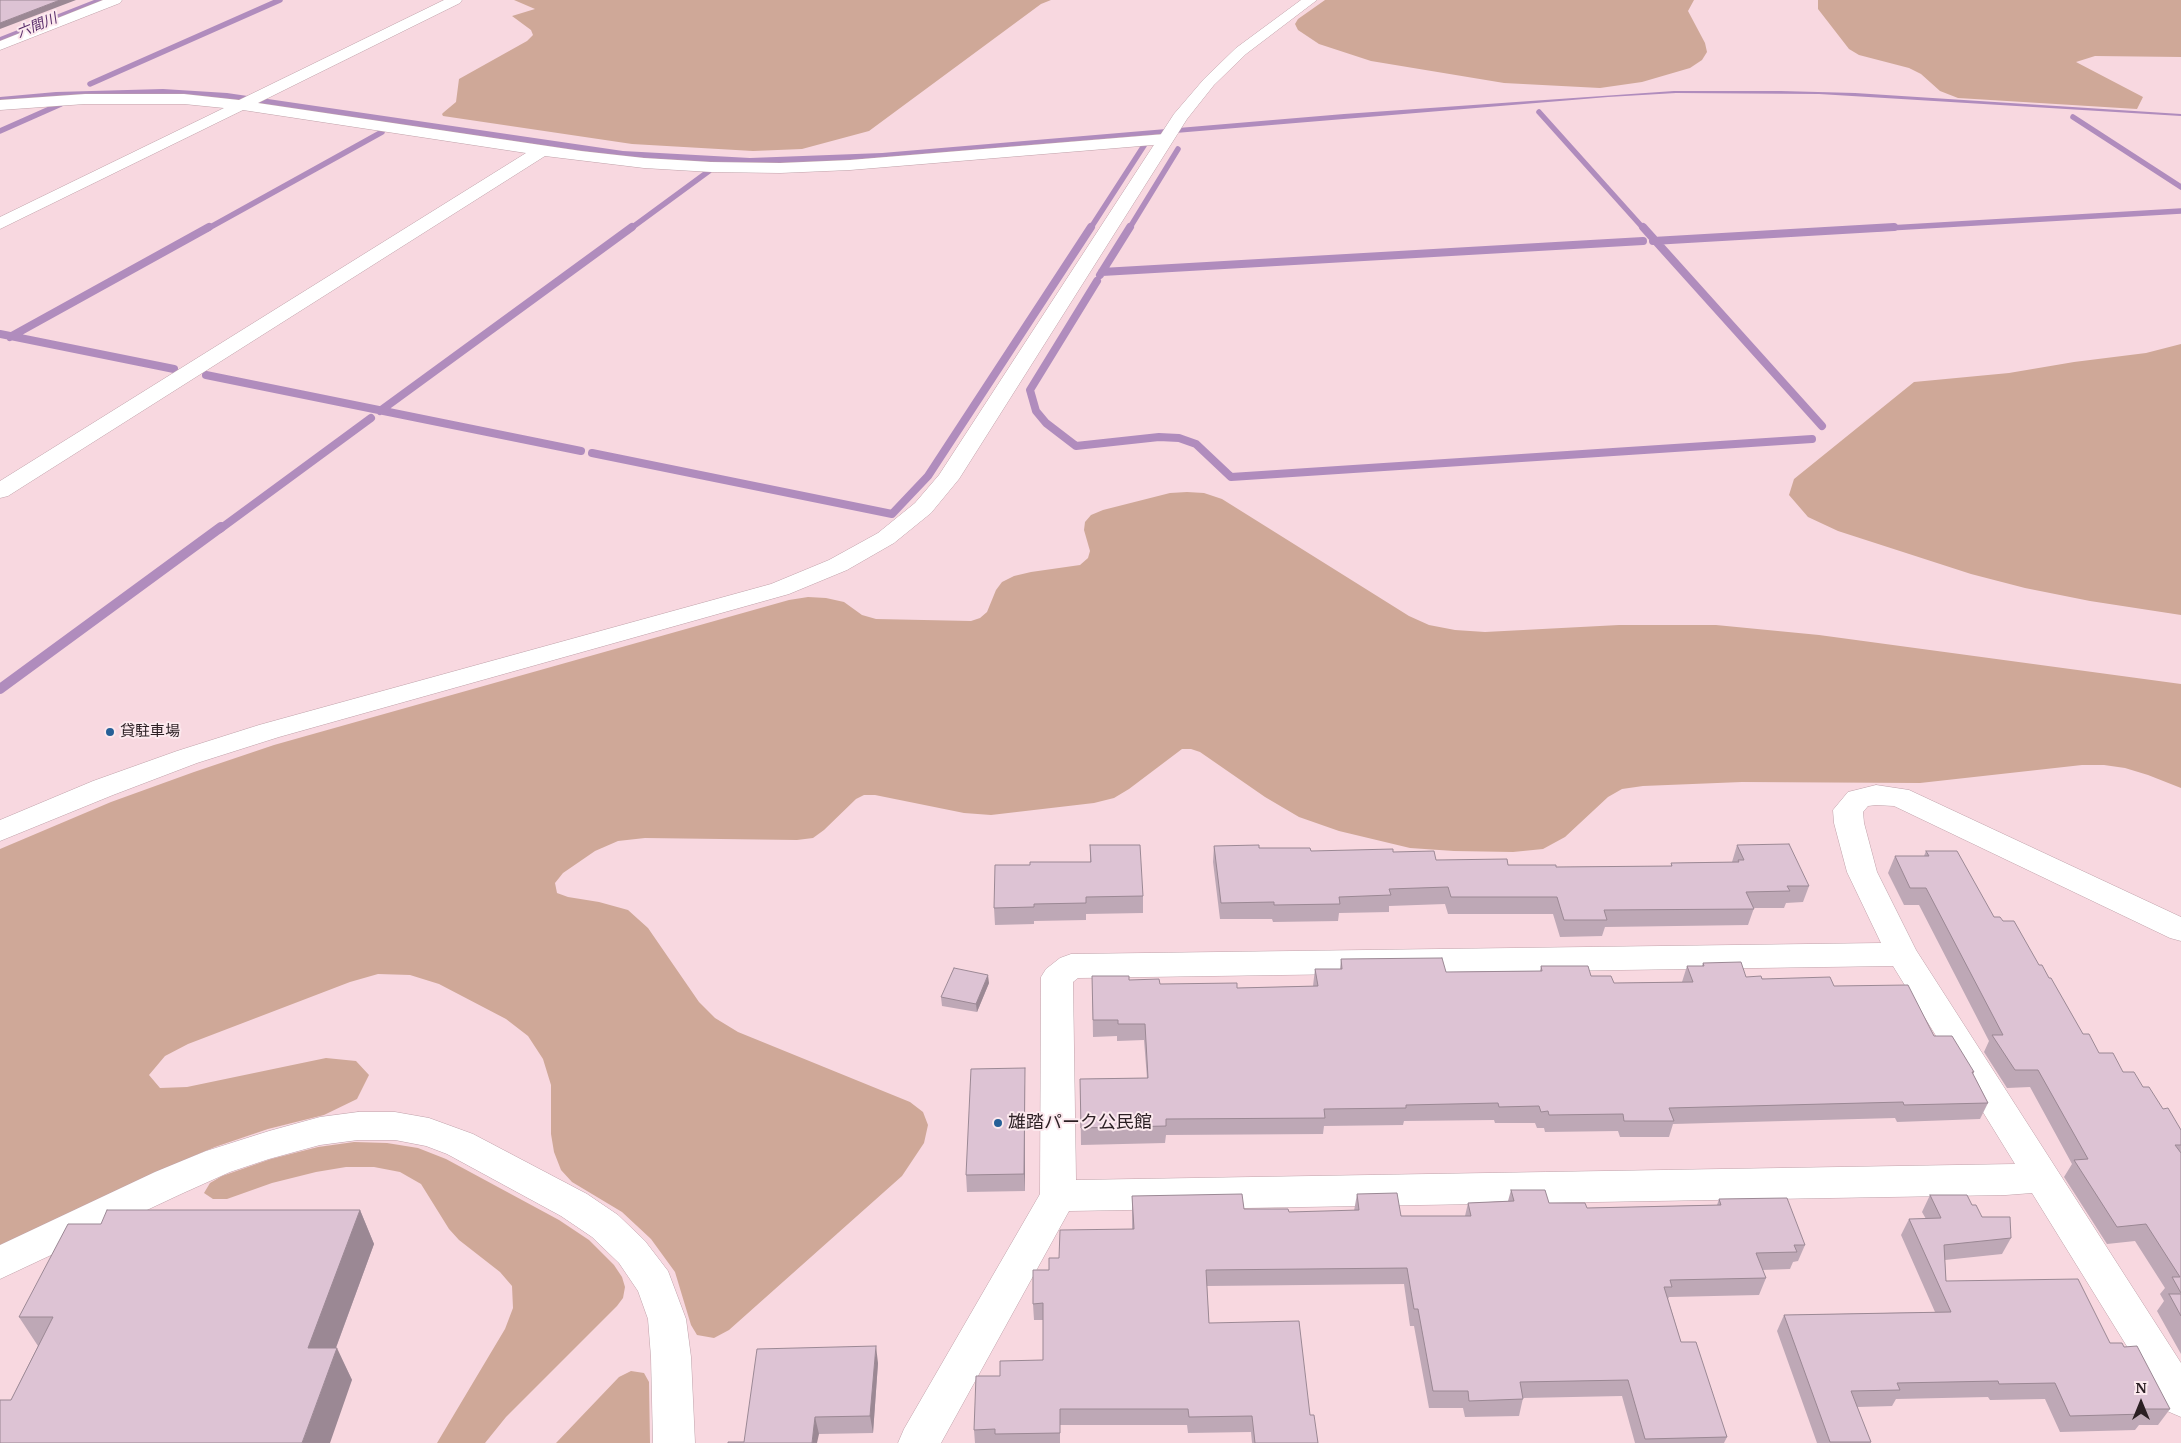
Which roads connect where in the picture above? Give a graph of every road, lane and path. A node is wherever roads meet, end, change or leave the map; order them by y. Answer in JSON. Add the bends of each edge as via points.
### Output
{"nodes":[{"id":1,"x":85,"y":0,"type":"edge"},
{"id":2,"x":115,"y":0,"type":"edge"},
{"id":3,"x":455,"y":0,"type":"edge"},
{"id":4,"x":1310,"y":0,"type":"edge"},
{"id":5,"x":0,"y":33,"type":"edge"},
{"id":6,"x":0,"y":46,"type":"edge"},
{"id":7,"x":249,"y":102,"type":"junction"},
{"id":8,"x":0,"y":105,"type":"edge"},
{"id":9,"x":1168,"y":134,"type":"junction"},
{"id":10,"x":542,"y":150,"type":"junction"},
{"id":11,"x":0,"y":224,"type":"edge"},
{"id":12,"x":0,"y":491,"type":"edge"},
{"id":13,"x":0,"y":831,"type":"edge"},
{"id":14,"x":2181,"y":930,"type":"edge"},
{"id":15,"x":1902,"y":954,"type":"junction"},
{"id":16,"x":2042,"y":1177,"type":"junction"},
{"id":17,"x":1058,"y":1196,"type":"junction"},
{"id":18,"x":0,"y":1263,"type":"edge"},
{"id":19,"x":2181,"y":1398,"type":"edge"},
{"id":20,"x":674,"y":1443,"type":"edge"},
{"id":21,"x":919,"y":1443,"type":"edge"}],
"edges":[{"from":1,"to":5,"type":"street"},
{"from":2,"to":6,"type":"street"},
{"from":3,"to":7,"type":"street"},
{"from":4,"to":9,"type":"street","via":[[1225,66]]},
{"from":7,"to":8,"type":"street","via":[[85,98]]},
{"from":7,"to":10,"type":"street"},
{"from":7,"to":11,"type":"street"},
{"from":9,"to":10,"type":"street","via":[[885,163],[780,168],[644,163]]},
{"from":9,"to":13,"type":"street","via":[[948,479],[907,522],[863,552],[780,589],[235,742],[103,788]]},
{"from":10,"to":12,"type":"street"},
{"from":14,"to":15,"type":"street","via":[[1922,806],[1899,797],[1876,795],[1858,800],[1848,810],[1849,823],[1862,872]]},
{"from":15,"to":16,"type":"street"},
{"from":15,"to":17,"type":"street","via":[[1072,966],[1057,977]]},
{"from":16,"to":17,"type":"street"},
{"from":16,"to":19,"type":"street"},
{"from":17,"to":21,"type":"street"},
{"from":18,"to":20,"type":"street","via":[[168,1182],[269,1144],[320,1131],[358,1126],[395,1126],[430,1132],[460,1144],[574,1205],[605,1226],[632,1252],[654,1283],[667,1319]]}]}
